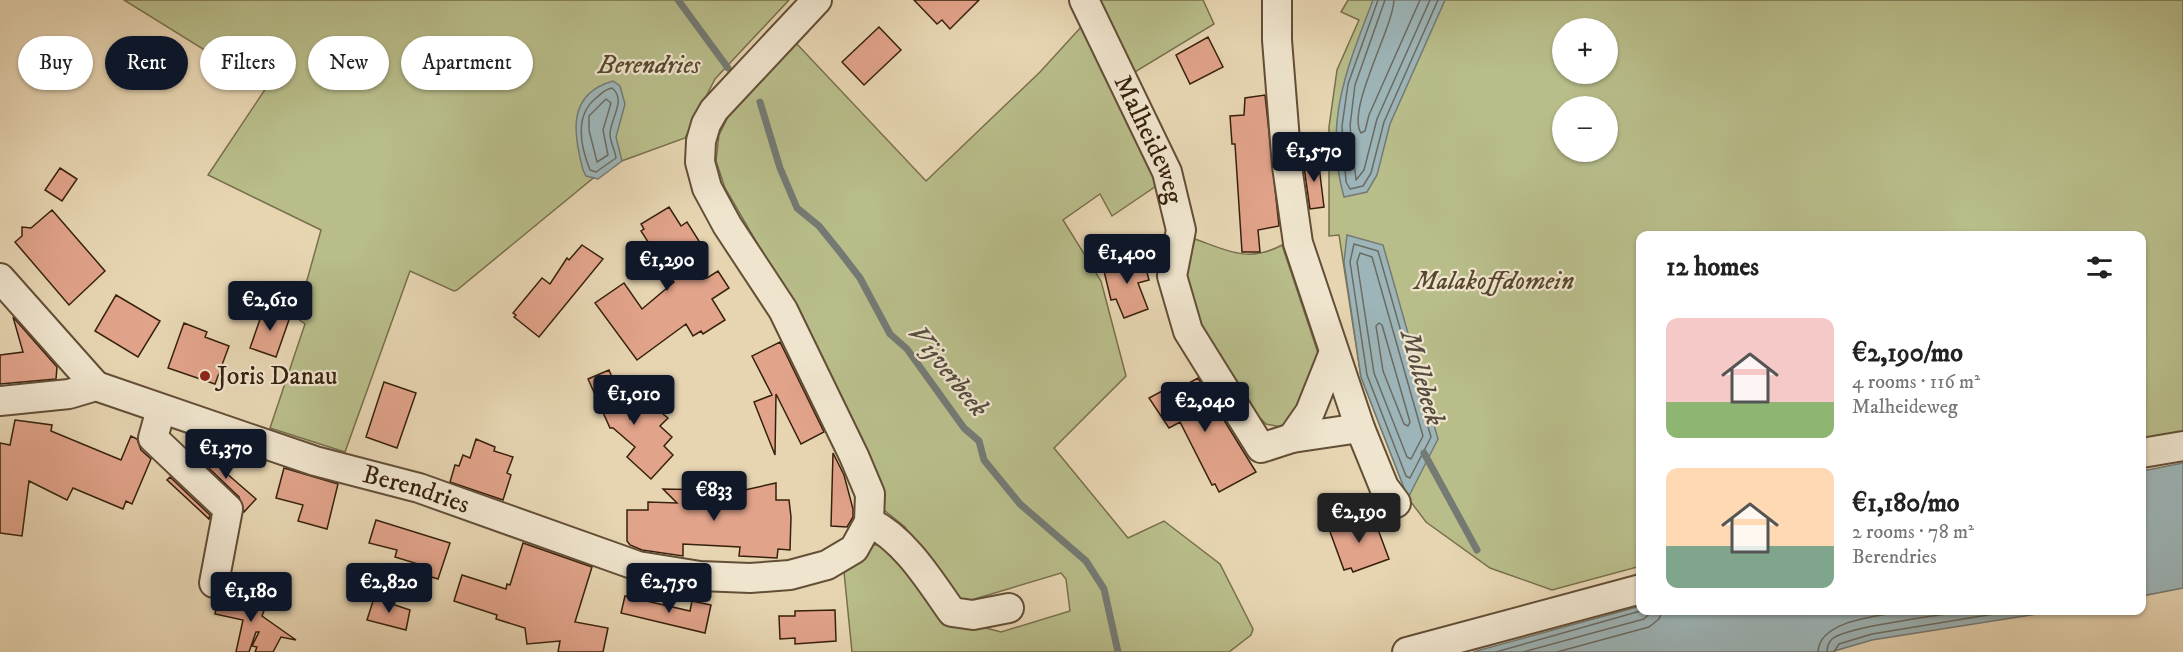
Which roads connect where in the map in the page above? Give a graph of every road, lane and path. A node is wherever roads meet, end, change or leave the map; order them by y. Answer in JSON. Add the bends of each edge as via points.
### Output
{"nodes":[{"id":1,"x":817,"y":0,"type":"edge"},
{"id":2,"x":1084,"y":0,"type":"edge"},
{"id":3,"x":1277,"y":0,"type":"edge"},
{"id":4,"x":0,"y":278,"type":"edge"},
{"id":5,"x":1334,"y":352,"type":"junction"},
{"id":6,"x":96,"y":386,"type":"junction"},
{"id":7,"x":0,"y":401,"type":"edge"},
{"id":8,"x":161,"y":409,"type":"junction"},
{"id":9,"x":1360,"y":428,"type":"junction"},
{"id":10,"x":1292,"y":438,"type":"junction"},
{"id":11,"x":2183,"y":446,"type":"edge"},
{"id":12,"x":2146,"y":452,"type":"edge"},
{"id":13,"x":1396,"y":503,"type":"dead end"},
{"id":14,"x":869,"y":522,"type":"junction"},
{"id":15,"x":214,"y":583,"type":"dead end"},
{"id":16,"x":1636,"y":590,"type":"edge"},
{"id":17,"x":1009,"y":608,"type":"dead end"},
{"id":18,"x":1407,"y":652,"type":"edge"}],
"edges":[{"from":1,"to":14,"type":"street","name":"Berendries","via":[[714,110],[706,124],[700,162],[707,188],[783,310],[845,435],[870,494]]},
{"from":2,"to":10,"type":"street","name":"Malheideweg","via":[[1167,172],[1181,230],[1172,276],[1188,331],[1261,448]]},
{"from":3,"to":5,"type":"street","via":[[1286,155],[1298,243]]},
{"from":4,"to":6,"type":"street"},
{"from":5,"to":9,"type":"street"},
{"from":5,"to":10,"type":"street","via":[[1310,412]]},
{"from":6,"to":7,"type":"street","via":[[69,394]]},
{"from":6,"to":8,"type":"street","name":"Berendries"},
{"from":8,"to":14,"type":"street","name":"Berendries","via":[[315,460],[419,488],[638,566],[724,578],[790,575],[827,565],[854,549]]},
{"from":8,"to":15,"type":"street","via":[[153,438],[228,510]]},
{"from":9,"to":10,"type":"street","name":"Malheideweg"},
{"from":9,"to":13,"type":"street","via":[[1384,486]]},
{"from":11,"to":12,"type":"street"},
{"from":14,"to":17,"type":"street","via":[[880,527],[917,564],[952,612],[973,615]]},
{"from":16,"to":18,"type":"street"}]}
